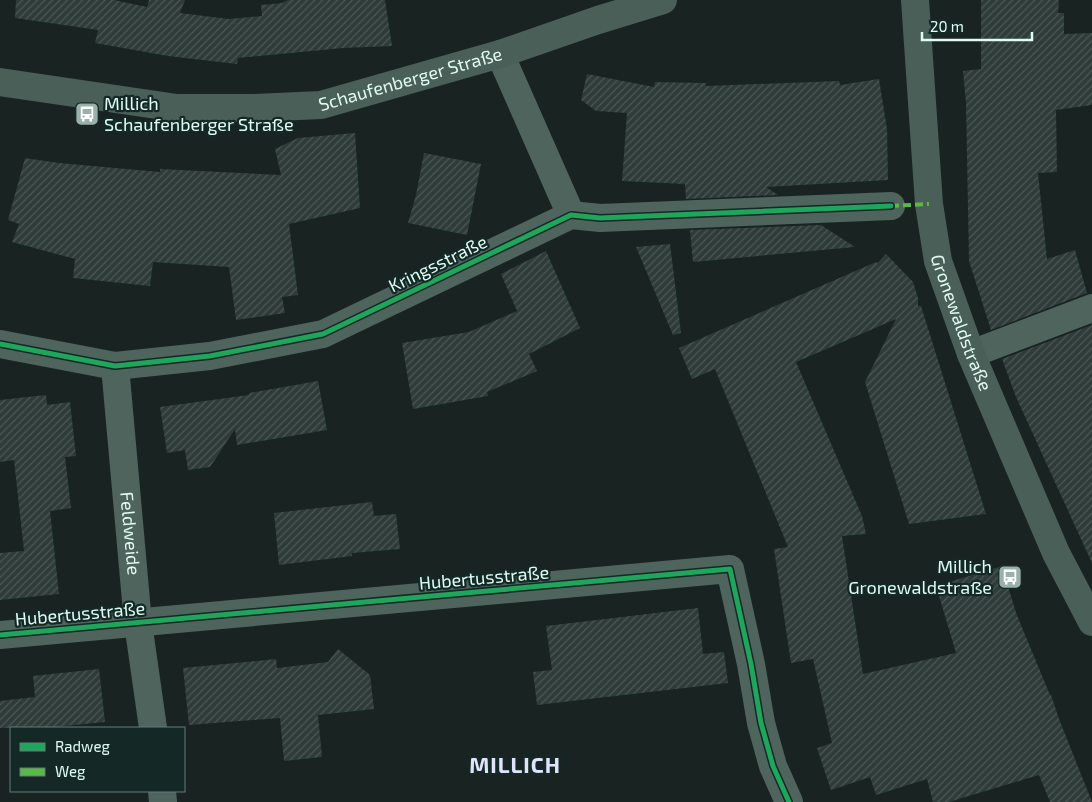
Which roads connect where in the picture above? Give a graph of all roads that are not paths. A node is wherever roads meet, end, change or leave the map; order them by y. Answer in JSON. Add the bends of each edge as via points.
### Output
{"nodes":[{"id":1,"x":663,"y":0,"type":"edge"},
{"id":2,"x":915,"y":0,"type":"edge"},
{"id":3,"x":500,"y":54,"type":"junction"},
{"id":4,"x":0,"y":82,"type":"edge"},
{"id":5,"x":891,"y":206,"type":"dead end"},
{"id":6,"x":571,"y":215,"type":"junction"},
{"id":7,"x":1092,"y":308,"type":"edge"},
{"id":8,"x":0,"y":344,"type":"edge"},
{"id":9,"x":971,"y":354,"type":"junction"},
{"id":10,"x":115,"y":366,"type":"junction"},
{"id":11,"x":1092,"y":622,"type":"edge"},
{"id":12,"x":138,"y":623,"type":"junction"},
{"id":13,"x":0,"y":635,"type":"edge"},
{"id":14,"x":153,"y":727,"type":"edge"},
{"id":15,"x":788,"y":802,"type":"edge"}],
"edges":[{"from":1,"to":3,"type":"street","name":"Schaufenberger Straße"},
{"from":2,"to":9,"type":"street","name":"Gronewaldstraße","via":[[930,214],[938,261]]},
{"from":3,"to":4,"type":"street","name":"Schaufenberger Straße","via":[[321,105],[177,108]]},
{"from":3,"to":6,"type":"street"},
{"from":5,"to":6,"type":"street","via":[[600,218]]},
{"from":6,"to":10,"type":"street","name":"Kringsstraße","via":[[323,334],[210,356]]},
{"from":7,"to":9,"type":"street"},
{"from":8,"to":10,"type":"street","name":"Kringsstraße"},
{"from":9,"to":11,"type":"street","name":"Gronewaldstraße","via":[[1056,553]]},
{"from":10,"to":12,"type":"street","name":"Feldweide"},
{"from":12,"to":13,"type":"street","name":"Hubertusstraße"},
{"from":12,"to":14,"type":"street","name":"Feldweide"},
{"from":12,"to":15,"type":"street","name":"Hubertusstraße","via":[[730,570],[761,723],[773,766]]}]}
